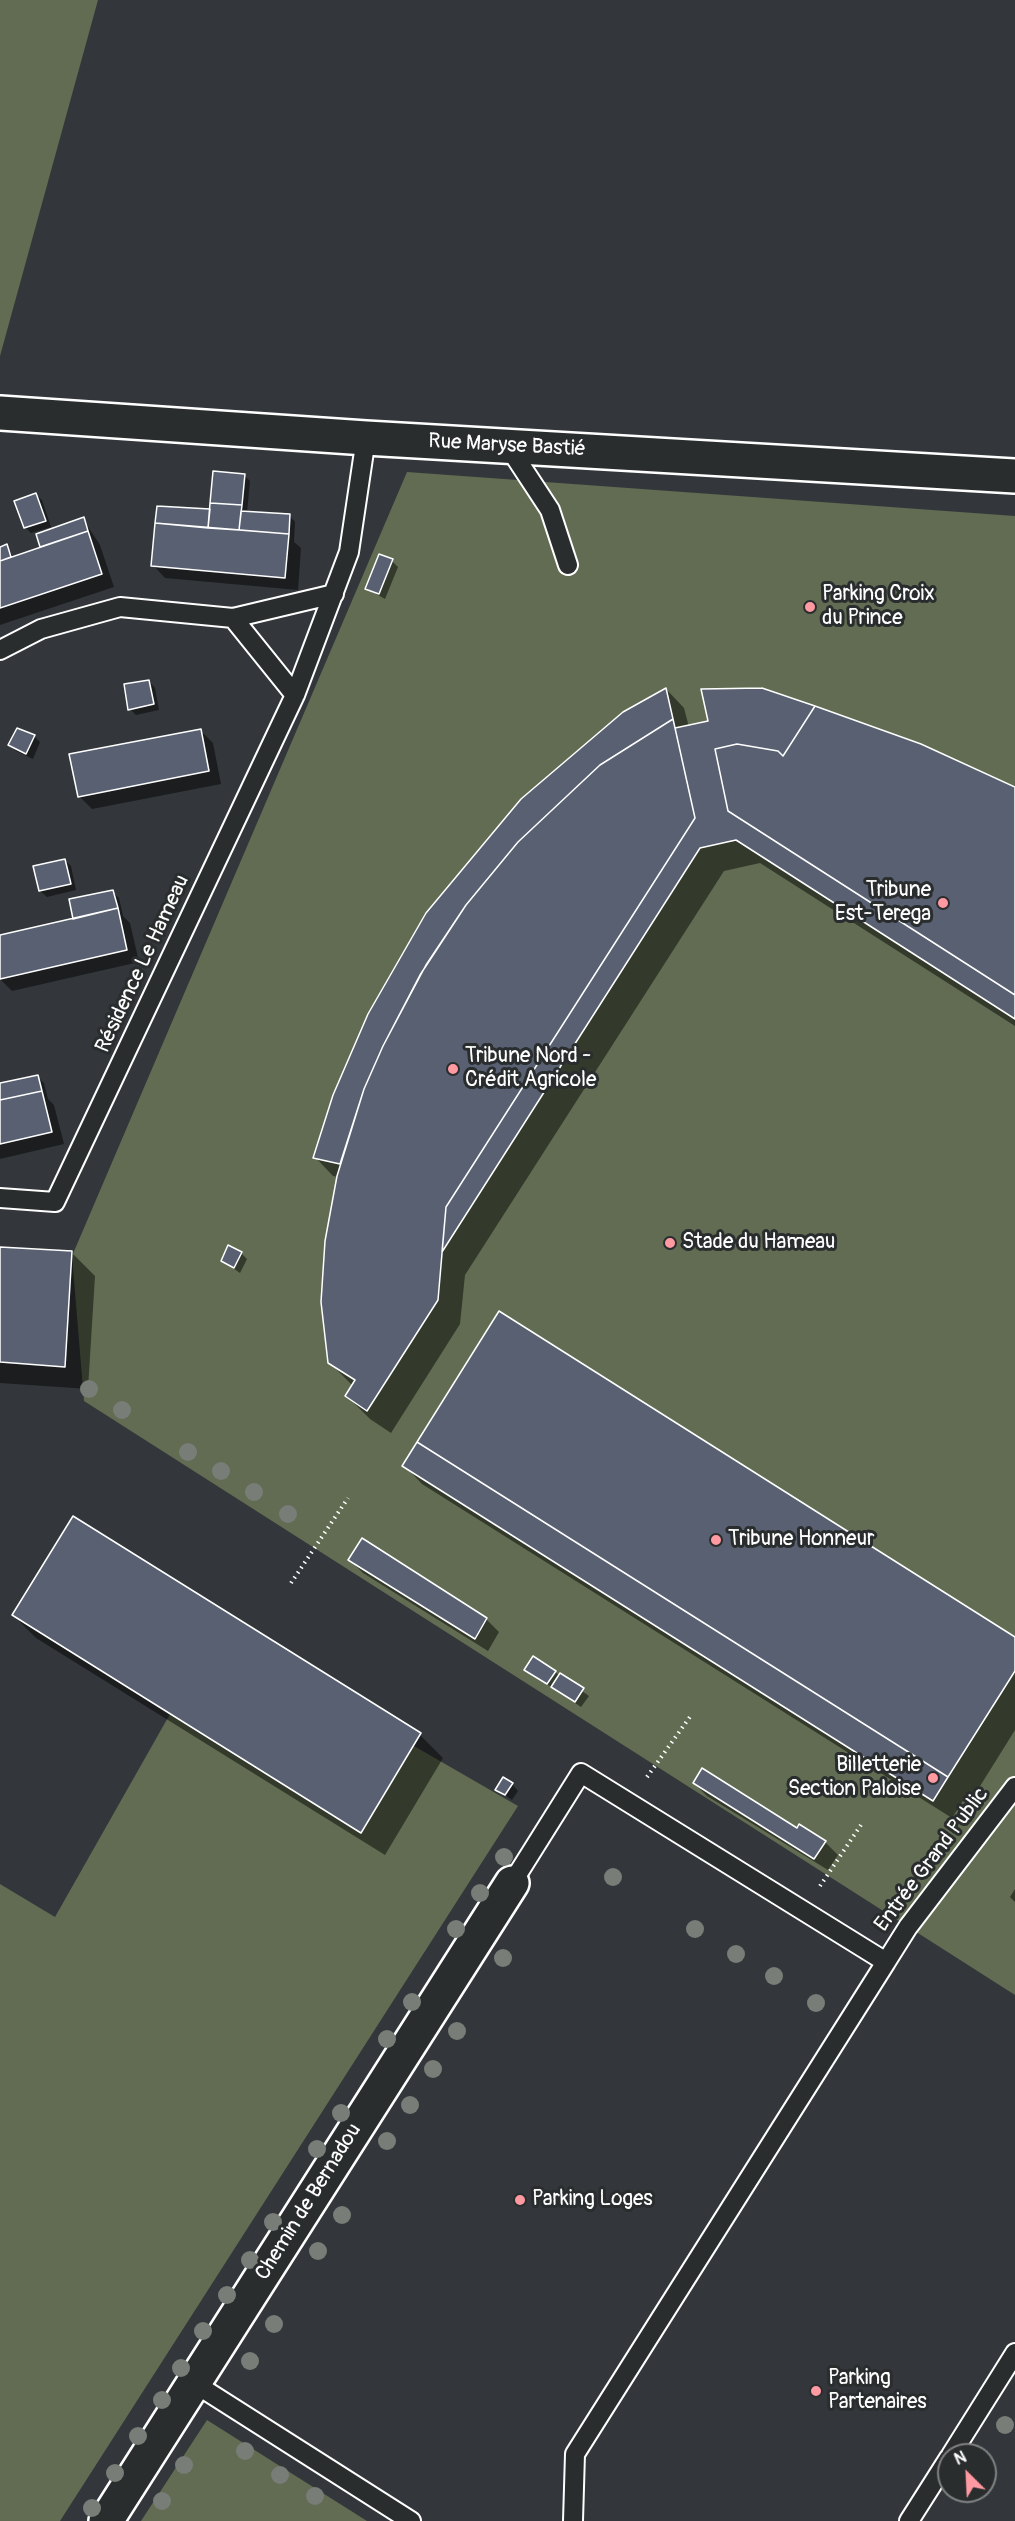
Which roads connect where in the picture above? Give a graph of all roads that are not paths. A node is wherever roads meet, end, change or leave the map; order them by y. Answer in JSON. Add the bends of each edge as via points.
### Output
{"nodes":[{"id":1,"x":0,"y":413,"type":"edge"},
{"id":2,"x":366,"y":438,"type":"junction"},
{"id":3,"x":508,"y":446,"type":"junction"},
{"id":4,"x":1015,"y":476,"type":"edge"},
{"id":5,"x":568,"y":565,"type":"dead end"},
{"id":6,"x":334,"y":594,"type":"junction"},
{"id":7,"x":233,"y":618,"type":"junction"},
{"id":8,"x":0,"y":650,"type":"edge"},
{"id":9,"x":295,"y":695,"type":"junction"},
{"id":10,"x":0,"y":1198,"type":"edge"},
{"id":11,"x":1015,"y":1787,"type":"edge"},
{"id":12,"x":513,"y":1883,"type":"joint"},
{"id":13,"x":886,"y":1962,"type":"junction"},
{"id":14,"x":1015,"y":2353,"type":"edge"},
{"id":15,"x":194,"y":2383,"type":"junction"},
{"id":16,"x":959,"y":2443,"type":"edge"},
{"id":17,"x":937,"y":2477,"type":"edge"},
{"id":18,"x":106,"y":2521,"type":"edge"},
{"id":19,"x":411,"y":2521,"type":"edge"},
{"id":20,"x":573,"y":2521,"type":"edge"},
{"id":21,"x":909,"y":2521,"type":"edge"}],
"edges":[{"from":1,"to":2,"type":"street","name":"Rue Maryse Bastié"},
{"from":2,"to":3,"type":"street","name":"Rue Maryse Bastié"},
{"from":2,"to":6,"type":"lane","name":"Résidence Le Hameau","via":[[349,552]]},
{"from":3,"to":4,"type":"street","name":"Rue Maryse Bastié"},
{"from":3,"to":5,"type":"lane","via":[[550,510]]},
{"from":6,"to":7,"type":"lane"},
{"from":6,"to":9,"type":"lane","name":"Résidence Le Hameau"},
{"from":7,"to":8,"type":"lane","via":[[120,607],[41,629]]},
{"from":7,"to":9,"type":"lane"},
{"from":9,"to":10,"type":"lane","name":"Résidence Le Hameau","via":[[55,1202]]},
{"from":11,"to":13,"type":"lane","name":"Entrée Grand Public","via":[[908,1927]]},
{"from":12,"to":13,"type":"lane","via":[[581,1773]]},
{"from":12,"to":15,"type":"street","name":"Chemin de Bernadou"},
{"from":13,"to":20,"type":"lane","name":"Entrée Grand Public","via":[[575,2454]]},
{"from":14,"to":16,"type":"lane"},
{"from":15,"to":18,"type":"street","name":"Chemin de Bernadou"},
{"from":15,"to":19,"type":"lane"},
{"from":17,"to":21,"type":"lane"}]}
